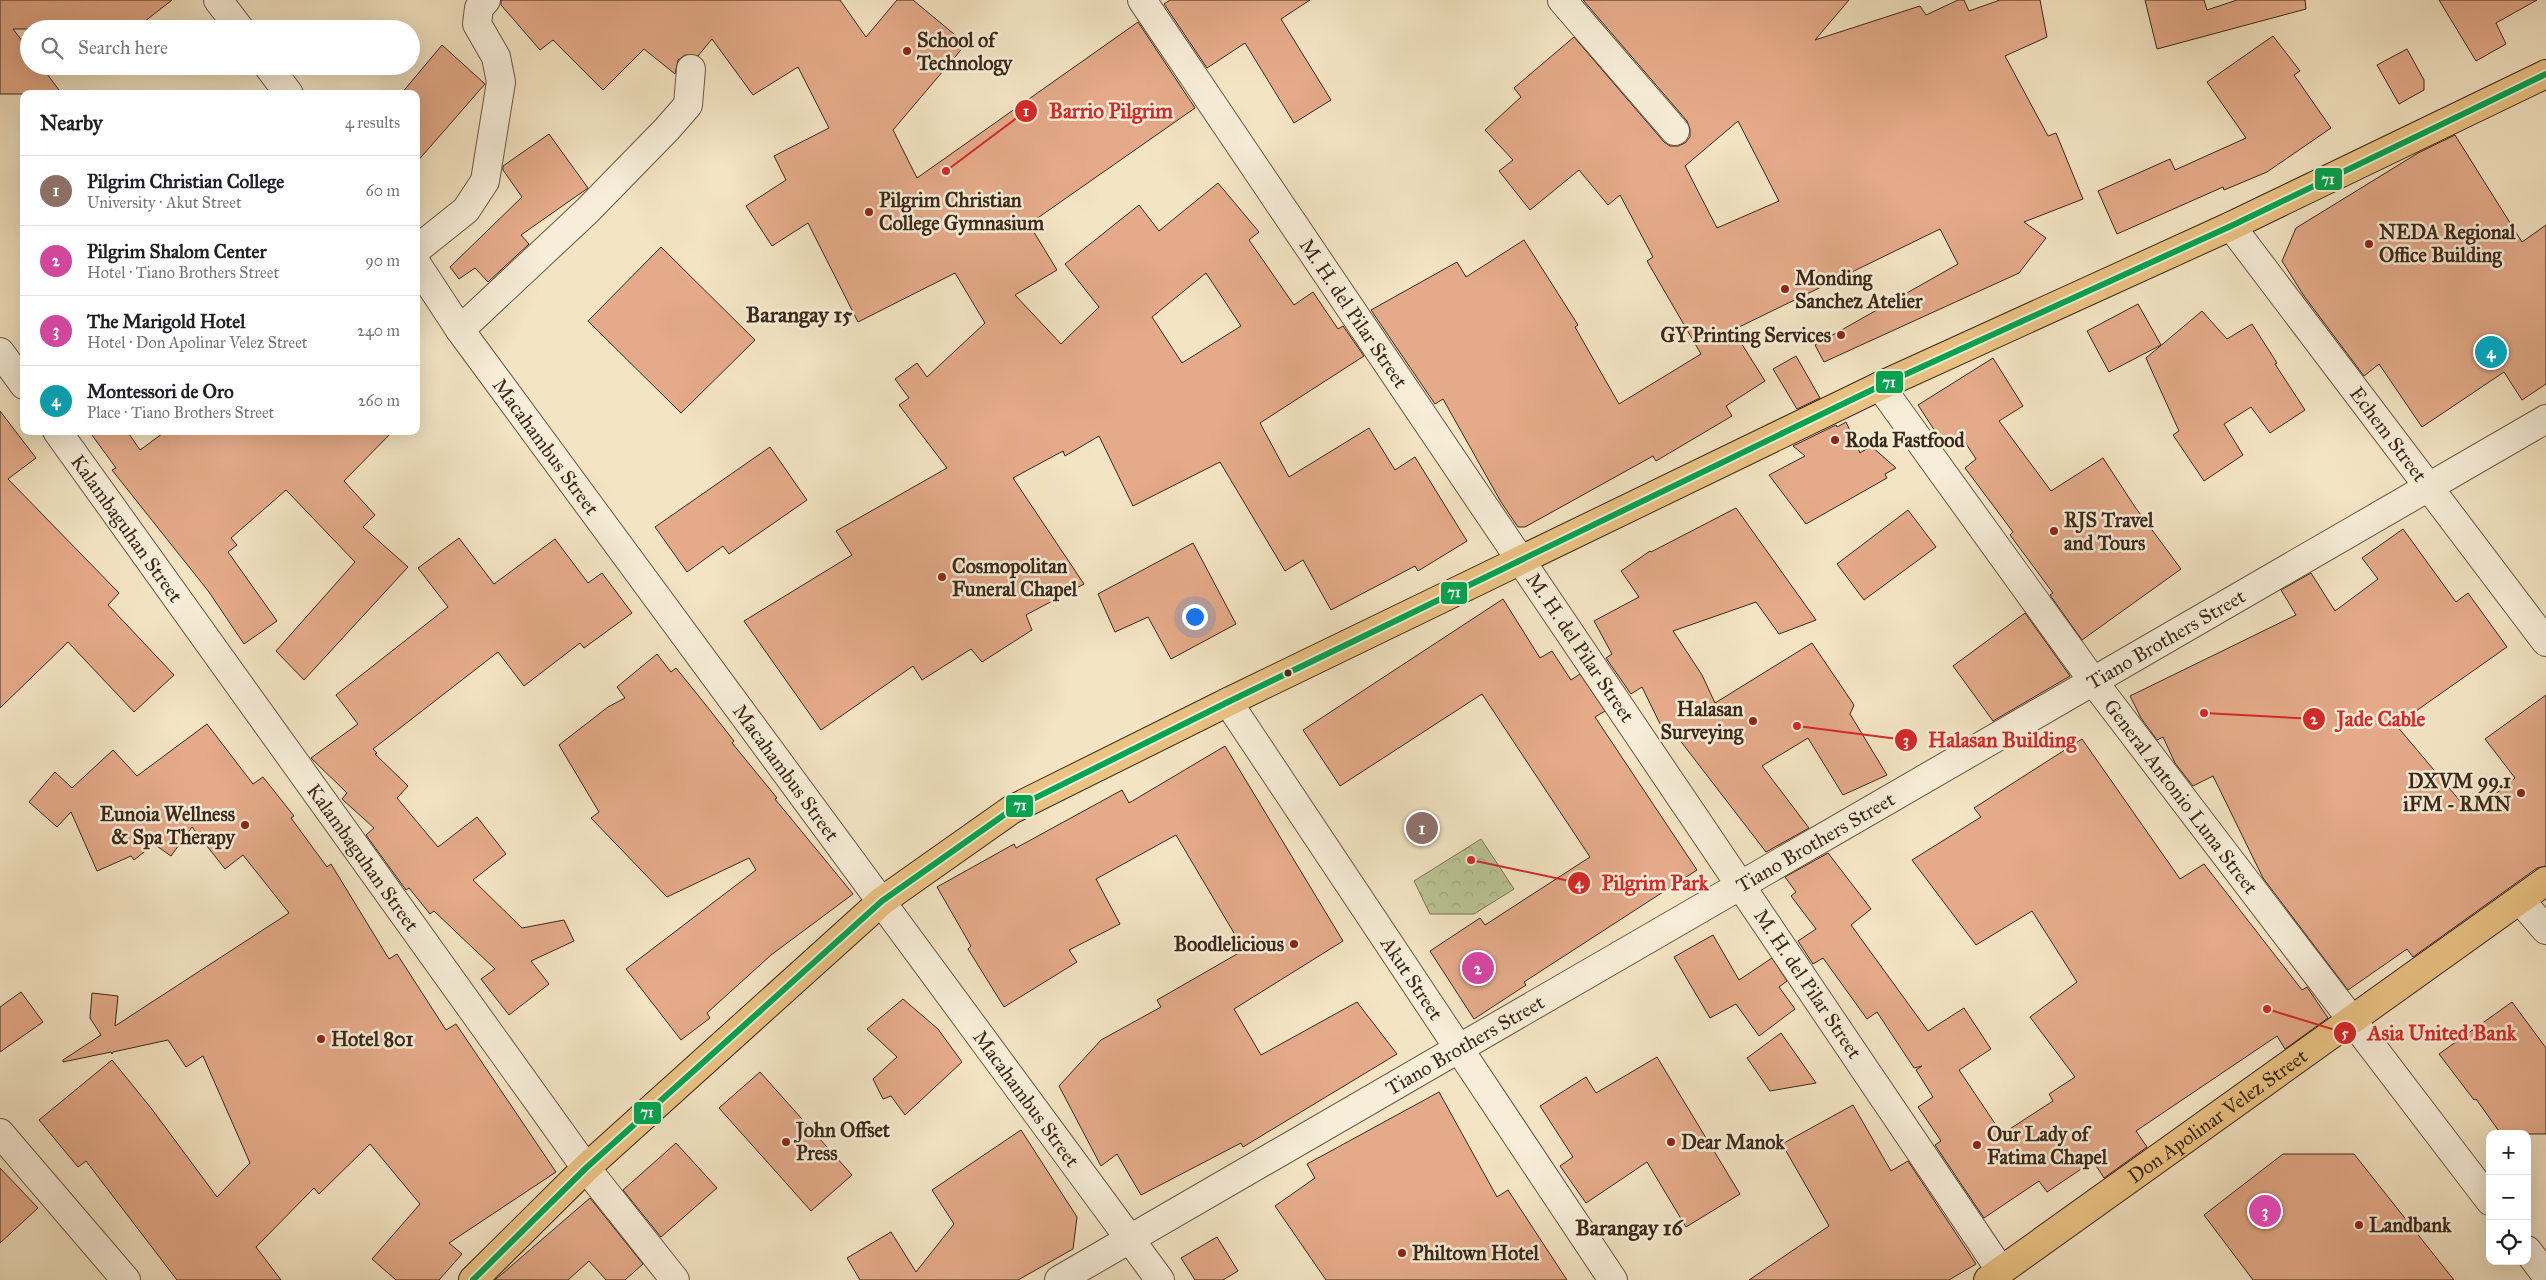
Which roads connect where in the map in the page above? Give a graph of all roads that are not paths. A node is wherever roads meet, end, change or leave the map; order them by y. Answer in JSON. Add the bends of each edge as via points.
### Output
{"nodes":[{"id":1,"x":218,"y":0,"type":"edge"},
{"id":2,"x":486,"y":0,"type":"edge"},
{"id":3,"x":1142,"y":0,"type":"edge"},
{"id":4,"x":1562,"y":0,"type":"edge"},
{"id":5,"x":233,"y":20,"type":"edge"},
{"id":6,"x":691,"y":70,"type":"dead end"},
{"id":7,"x":2546,"y":74,"type":"edge"},
{"id":8,"x":275,"y":75,"type":"edge"},
{"id":9,"x":286,"y":90,"type":"edge"},
{"id":10,"x":1675,"y":131,"type":"dead end"},
{"id":11,"x":2231,"y":226,"type":"junction"},
{"id":12,"x":420,"y":247,"type":"edge"},
{"id":13,"x":420,"y":269,"type":"edge"},
{"id":14,"x":460,"y":330,"type":"junction"},
{"id":15,"x":0,"y":352,"type":"edge"},
{"id":16,"x":20,"y":380,"type":"edge"},
{"id":17,"x":1880,"y":386,"type":"junction"},
{"id":18,"x":2546,"y":419,"type":"edge"},
{"id":19,"x":60,"y":435,"type":"edge"},
{"id":20,"x":2429,"y":487,"type":"junction"},
{"id":21,"x":1521,"y":561,"type":"junction"},
{"id":22,"x":2546,"y":642,"type":"edge"},
{"id":23,"x":2093,"y":681,"type":"junction"},
{"id":24,"x":1228,"y":702,"type":"junction"},
{"id":25,"x":2546,"y":881,"type":"edge"},
{"id":26,"x":1742,"y":884,"type":"junction"},
{"id":27,"x":882,"y":901,"type":"junction"},
{"id":28,"x":2522,"y":901,"type":"junction"},
{"id":29,"x":2546,"y":930,"type":"edge"},
{"id":30,"x":2352,"y":1018,"type":"junction"},
{"id":31,"x":1459,"y":1048,"type":"junction"},
{"id":32,"x":0,"y":1133,"type":"edge"},
{"id":33,"x":586,"y":1168,"type":"junction"},
{"id":34,"x":2486,"y":1196,"type":"edge"},
{"id":35,"x":1128,"y":1240,"type":"junction"},
{"id":36,"x":2531,"y":1255,"type":"edge"},
{"id":37,"x":1995,"y":1275,"type":"edge"},
{"id":38,"x":2546,"y":1275,"type":"edge"},
{"id":39,"x":126,"y":1280,"type":"edge"},
{"id":40,"x":473,"y":1280,"type":"edge"},
{"id":41,"x":675,"y":1280,"type":"edge"},
{"id":42,"x":1059,"y":1280,"type":"edge"},
{"id":43,"x":1160,"y":1280,"type":"edge"},
{"id":44,"x":1613,"y":1280,"type":"edge"}],
"edges":[{"from":1,"to":5,"type":"street"},
{"from":2,"to":12,"type":"street","via":[[480,8],[477,24],[496,57],[501,82],[485,181],[466,210]]},
{"from":3,"to":21,"type":"street","name":"M. H. del Pilar Street"},
{"from":4,"to":10,"type":"street"},
{"from":6,"to":14,"type":"street","via":[[688,105],[667,129],[587,211]]},
{"from":7,"to":11,"type":"main road"},
{"from":8,"to":9,"type":"street"},
{"from":11,"to":17,"type":"main road"},
{"from":11,"to":20,"type":"street","name":"Echem Street"},
{"from":13,"to":14,"type":"street","name":"Macahambus Street"},
{"from":14,"to":27,"type":"street","name":"Macahambus Street"},
{"from":15,"to":16,"type":"street"},
{"from":17,"to":21,"type":"main road"},
{"from":17,"to":23,"type":"street","name":"General Antonio Luna Street"},
{"from":18,"to":20,"type":"street","name":"Tiano Brothers Street"},
{"from":19,"to":33,"type":"street","name":"Kalambaguhan Street"},
{"from":20,"to":22,"type":"street","name":"Echem Street"},
{"from":20,"to":23,"type":"street","name":"Tiano Brothers Street"},
{"from":21,"to":24,"type":"main road"},
{"from":21,"to":26,"type":"street","name":"M. H. del Pilar Street"},
{"from":23,"to":26,"type":"street","name":"Tiano Brothers Street"},
{"from":23,"to":30,"type":"street","name":"General Antonio Luna Street"},
{"from":24,"to":27,"type":"main road","via":[[1011,810]]},
{"from":24,"to":31,"type":"street","name":"Akut Street"},
{"from":25,"to":28,"type":"main road","name":"Don Apolinar Velez Street"},
{"from":26,"to":31,"type":"street","name":"Tiano Brothers Street"},
{"from":26,"to":37,"type":"street","name":"M. H. del Pilar Street"},
{"from":27,"to":33,"type":"main road"},
{"from":27,"to":35,"type":"street","name":"Macahambus Street"},
{"from":28,"to":29,"type":"street"},
{"from":28,"to":30,"type":"main road","name":"Don Apolinar Velez Street"},
{"from":30,"to":34,"type":"street","name":"General Antonio Luna Street"},
{"from":30,"to":37,"type":"main road","name":"Don Apolinar Velez Street"},
{"from":31,"to":35,"type":"street","name":"Tiano Brothers Street"},
{"from":31,"to":44,"type":"street","name":"Akut Street"},
{"from":32,"to":39,"type":"street"},
{"from":33,"to":40,"type":"main road"},
{"from":33,"to":41,"type":"street","name":"Kalambaguhan Street"},
{"from":35,"to":42,"type":"street","name":"Tiano Brothers Street"},
{"from":35,"to":43,"type":"street","name":"Macahambus Street"},
{"from":36,"to":38,"type":"street"}]}
